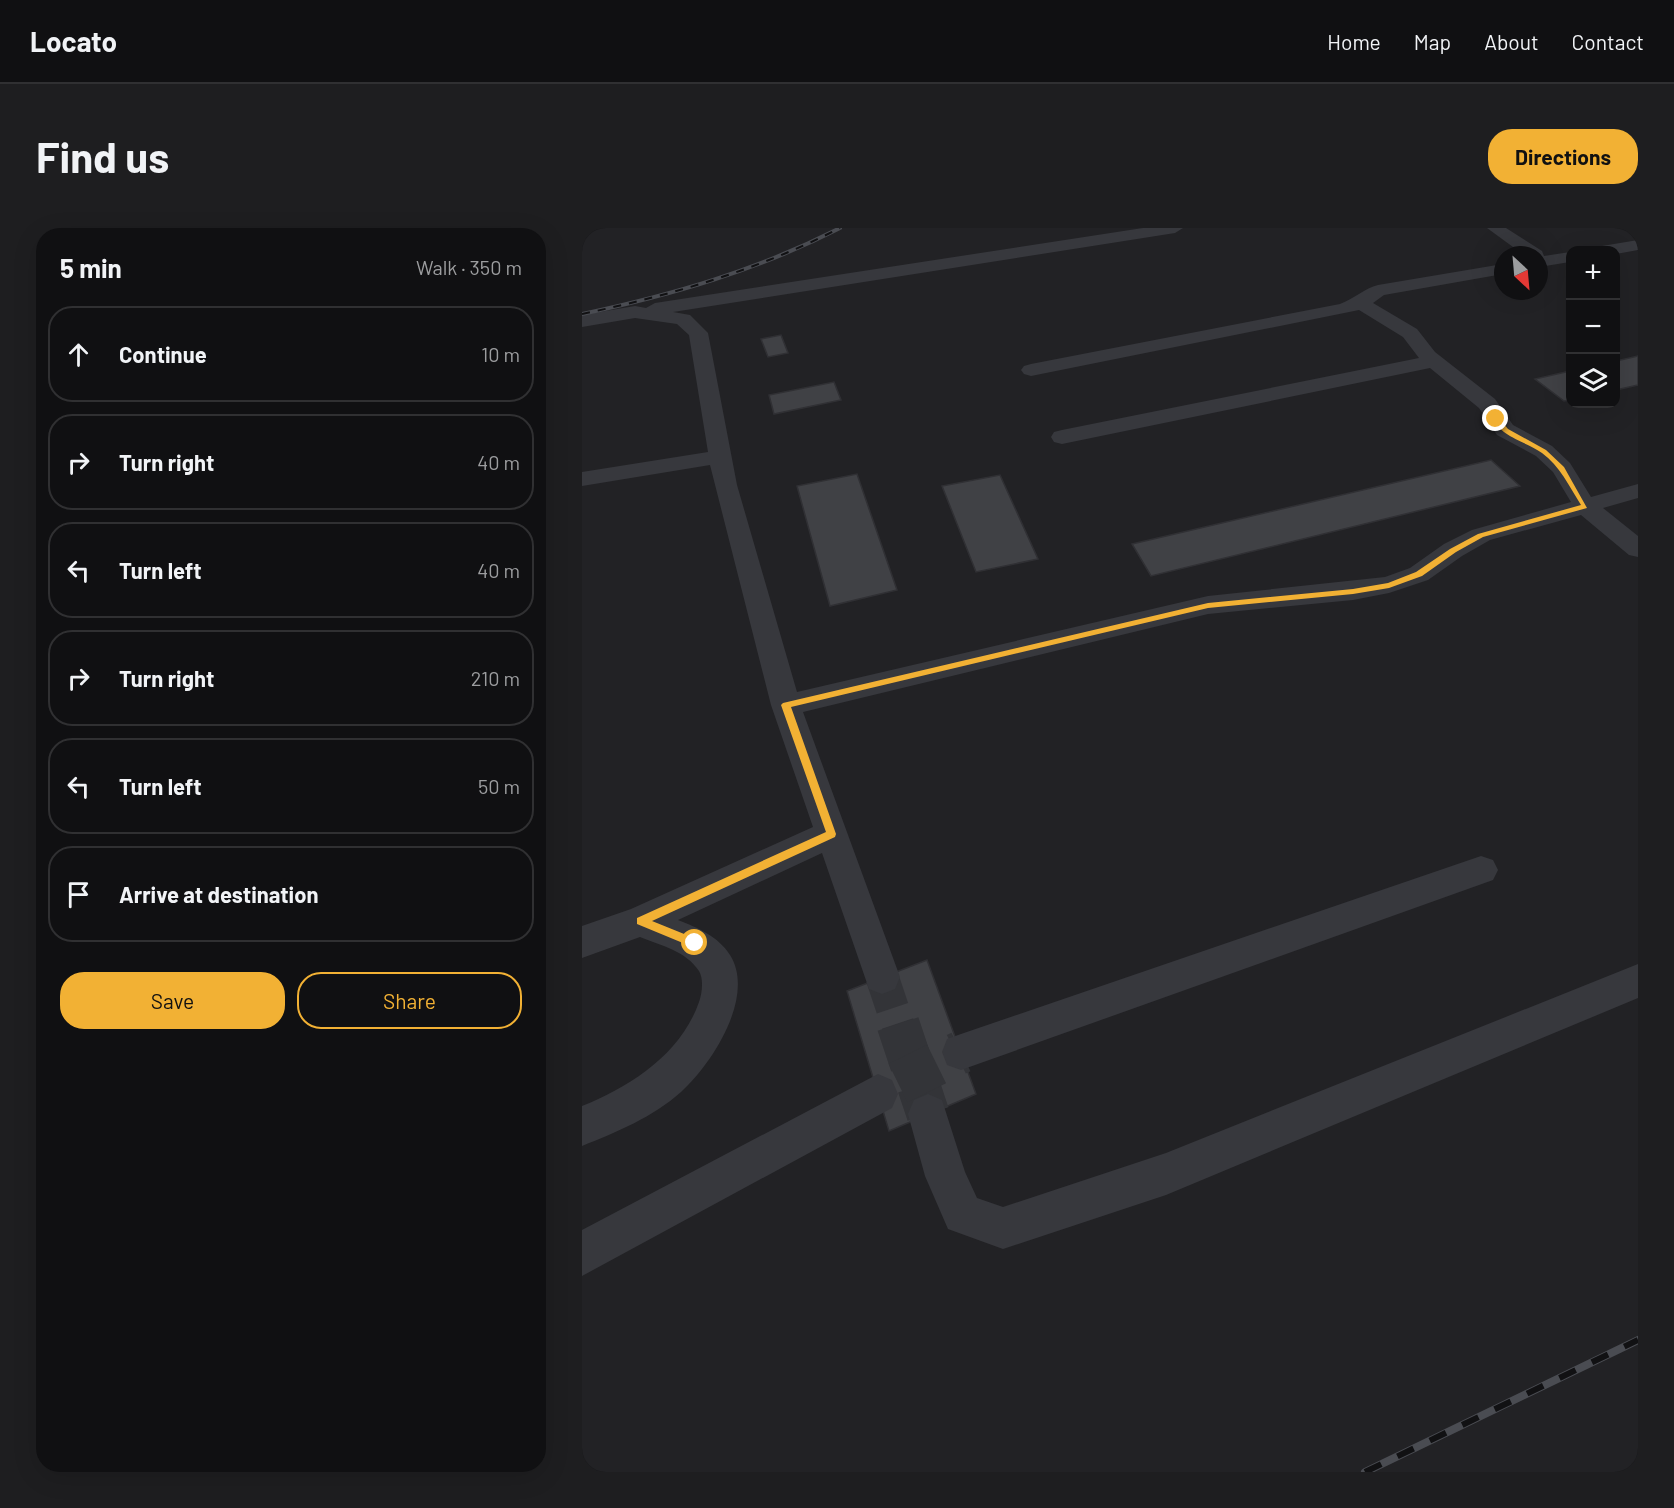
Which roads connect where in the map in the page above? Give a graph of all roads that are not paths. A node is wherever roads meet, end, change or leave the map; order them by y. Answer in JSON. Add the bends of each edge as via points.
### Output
{"nodes":[{"id":1,"x":1175,"y":228,"type":"edge"},
{"id":2,"x":1495,"y":228,"type":"edge"},
{"id":3,"x":1638,"y":245,"type":"edge"},
{"id":4,"x":1521,"y":246,"type":"edge"},
{"id":5,"x":1620,"y":248,"type":"edge"},
{"id":6,"x":1566,"y":257,"type":"edge"},
{"id":7,"x":1548,"y":258,"type":"edge"},
{"id":8,"x":1494,"y":271,"type":"edge"},
{"id":9,"x":1361,"y":303,"type":"junction"},
{"id":10,"x":635,"y":312,"type":"junction"},
{"id":11,"x":582,"y":321,"type":"edge"},
{"id":12,"x":1435,"y":361,"type":"junction"},
{"id":13,"x":1031,"y":370,"type":"dead end"},
{"id":14,"x":1062,"y":437,"type":"dead end"},
{"id":15,"x":720,"y":457,"type":"junction"},
{"id":16,"x":582,"y":479,"type":"edge"},
{"id":17,"x":1638,"y":491,"type":"edge"},
{"id":18,"x":1585,"y":506,"type":"junction"},
{"id":19,"x":1638,"y":549,"type":"edge"},
{"id":20,"x":786,"y":705,"type":"junction"},
{"id":21,"x":831,"y":834,"type":"junction"},
{"id":22,"x":1481,"y":870,"type":"dead end"},
{"id":23,"x":641,"y":921,"type":"junction"},
{"id":24,"x":582,"y":942,"type":"edge"},
{"id":25,"x":882,"y":977,"type":"tunnel mouth"},
{"id":26,"x":1638,"y":981,"type":"edge"},
{"id":27,"x":961,"y":1052,"type":"tunnel mouth"},
{"id":28,"x":878,"y":1094,"type":"tunnel mouth"},
{"id":29,"x":928,"y":1114,"type":"tunnel mouth"},
{"id":30,"x":582,"y":1126,"type":"edge"},
{"id":31,"x":582,"y":1254,"type":"edge"}],
"edges":[{"from":1,"to":10,"type":"street"},
{"from":2,"to":4,"type":"street"},
{"from":3,"to":5,"type":"street"},
{"from":6,"to":7,"type":"street"},
{"from":8,"to":9,"type":"street","via":[[1378,290]]},
{"from":9,"to":12,"type":"street","via":[[1410,333]]},
{"from":9,"to":13,"type":"street"},
{"from":10,"to":11,"type":"street"},
{"from":10,"to":15,"type":"street","via":[[683,320],[698,333]]},
{"from":12,"to":14,"type":"street"},
{"from":12,"to":18,"type":"street","via":[[1487,404],[1505,430],[1544,451]]},
{"from":15,"to":16,"type":"street"},
{"from":15,"to":20,"type":"street","via":[[724,485]]},
{"from":17,"to":18,"type":"street"},
{"from":18,"to":19,"type":"street"},
{"from":18,"to":20,"type":"street","via":[[1481,535],[1419,574],[1389,585],[1208,605]]},
{"from":20,"to":21,"type":"street"},
{"from":21,"to":23,"type":"street"},
{"from":21,"to":25,"type":"street"},
{"from":22,"to":27,"type":"street"},
{"from":23,"to":24,"type":"street"},
{"from":23,"to":30,"type":"street","via":[[695,943],[717,965],[719,995],[709,1029],[689,1059],[652,1091],[614,1114]]},
{"from":26,"to":29,"type":"street","via":[[1166,1174],[1003,1228],[963,1214],[946,1176]]},
{"from":28,"to":31,"type":"street"}]}
